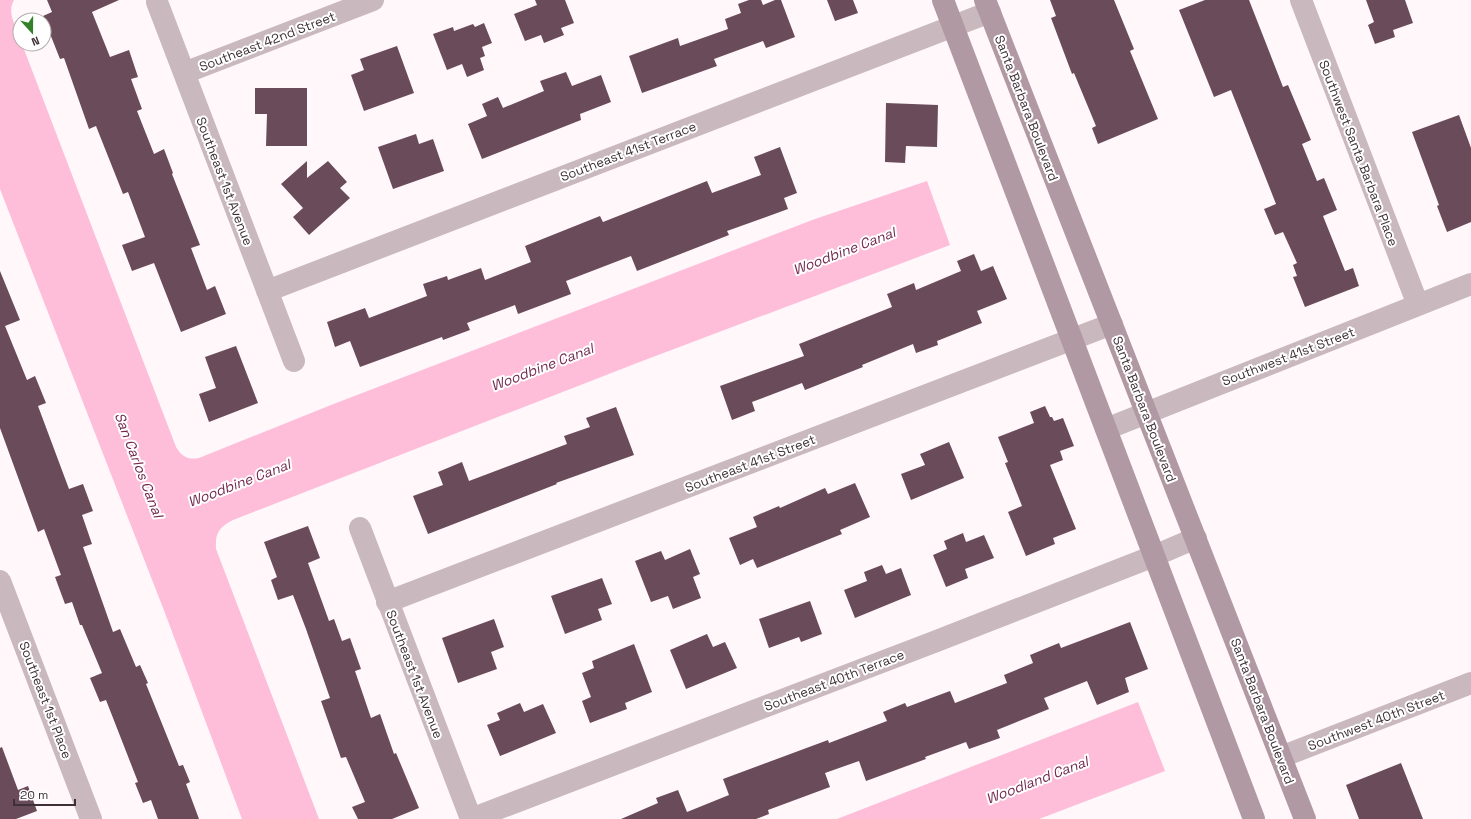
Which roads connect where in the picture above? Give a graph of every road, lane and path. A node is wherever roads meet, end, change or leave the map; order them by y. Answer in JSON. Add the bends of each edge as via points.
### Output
{"nodes":[{"id":1,"x":373,"y":0,"type":"edge"},
{"id":2,"x":943,"y":0,"type":"edge"},
{"id":3,"x":1301,"y":0,"type":"edge"},
{"id":4,"x":157,"y":2,"type":"dead end"},
{"id":5,"x":987,"y":6,"type":"edge"},
{"id":6,"x":953,"y":27,"type":"junction"},
{"id":7,"x":184,"y":73,"type":"junction"},
{"id":8,"x":1471,"y":284,"type":"edge"},
{"id":9,"x":268,"y":291,"type":"junction"},
{"id":10,"x":1418,"y":305,"type":"junction"},
{"id":11,"x":1112,"y":324,"type":"junction"},
{"id":12,"x":1072,"y":340,"type":"junction"},
{"id":13,"x":294,"y":361,"type":"dead end"},
{"id":14,"x":1146,"y":412,"type":"junction"},
{"id":15,"x":1106,"y":428,"type":"junction"},
{"id":16,"x":360,"y":528,"type":"dead end"},
{"id":17,"x":1196,"y":538,"type":"junction"},
{"id":18,"x":1154,"y":556,"type":"junction"},
{"id":19,"x":0,"y":581,"type":"edge"},
{"id":20,"x":387,"y":602,"type":"junction"},
{"id":21,"x":1471,"y":683,"type":"edge"},
{"id":22,"x":1281,"y":757,"type":"junction"},
{"id":23,"x":91,"y":819,"type":"edge"},
{"id":24,"x":471,"y":819,"type":"edge"},
{"id":25,"x":1254,"y":819,"type":"edge"},
{"id":26,"x":1305,"y":819,"type":"edge"}],
"edges":[{"from":1,"to":7,"type":"street","name":"Southeast 42nd Street"},
{"from":2,"to":6,"type":"main road"},
{"from":3,"to":10,"type":"street","name":"Southwest Santa Barbara Place"},
{"from":4,"to":7,"type":"street","name":"Southeast 1st Avenue"},
{"from":5,"to":6,"type":"street","name":"Southeast 41st Terrace"},
{"from":5,"to":11,"type":"main road","name":"Santa Barbara Boulevard"},
{"from":6,"to":9,"type":"street","name":"Southeast 41st Terrace"},
{"from":6,"to":12,"type":"main road"},
{"from":7,"to":9,"type":"street","name":"Southeast 1st Avenue"},
{"from":8,"to":10,"type":"street","name":"Southwest 41st Street"},
{"from":9,"to":13,"type":"street","name":"Southeast 1st Avenue"},
{"from":10,"to":14,"type":"street","name":"Southwest 41st Street"},
{"from":11,"to":12,"type":"street","name":"Southeast 41st Street"},
{"from":11,"to":14,"type":"main road","name":"Santa Barbara Boulevard"},
{"from":12,"to":15,"type":"main road"},
{"from":12,"to":20,"type":"street","name":"Southeast 41st Street"},
{"from":14,"to":15,"type":"street","name":"Southwest 41st Street"},
{"from":14,"to":17,"type":"main road","name":"Santa Barbara Boulevard"},
{"from":15,"to":18,"type":"main road"},
{"from":16,"to":20,"type":"street","name":"Southeast 1st Avenue"},
{"from":17,"to":18,"type":"street","name":"Southeast 40th Terrace"},
{"from":17,"to":22,"type":"main road","name":"Santa Barbara Boulevard"},
{"from":18,"to":24,"type":"street","name":"Southeast 40th Terrace"},
{"from":18,"to":25,"type":"main road"},
{"from":19,"to":23,"type":"street","name":"Southeast 1st Place"},
{"from":20,"to":24,"type":"street","name":"Southeast 1st Avenue"},
{"from":21,"to":22,"type":"street","name":"Southwest 40th Street"},
{"from":22,"to":26,"type":"main road","name":"Santa Barbara Boulevard"}]}
